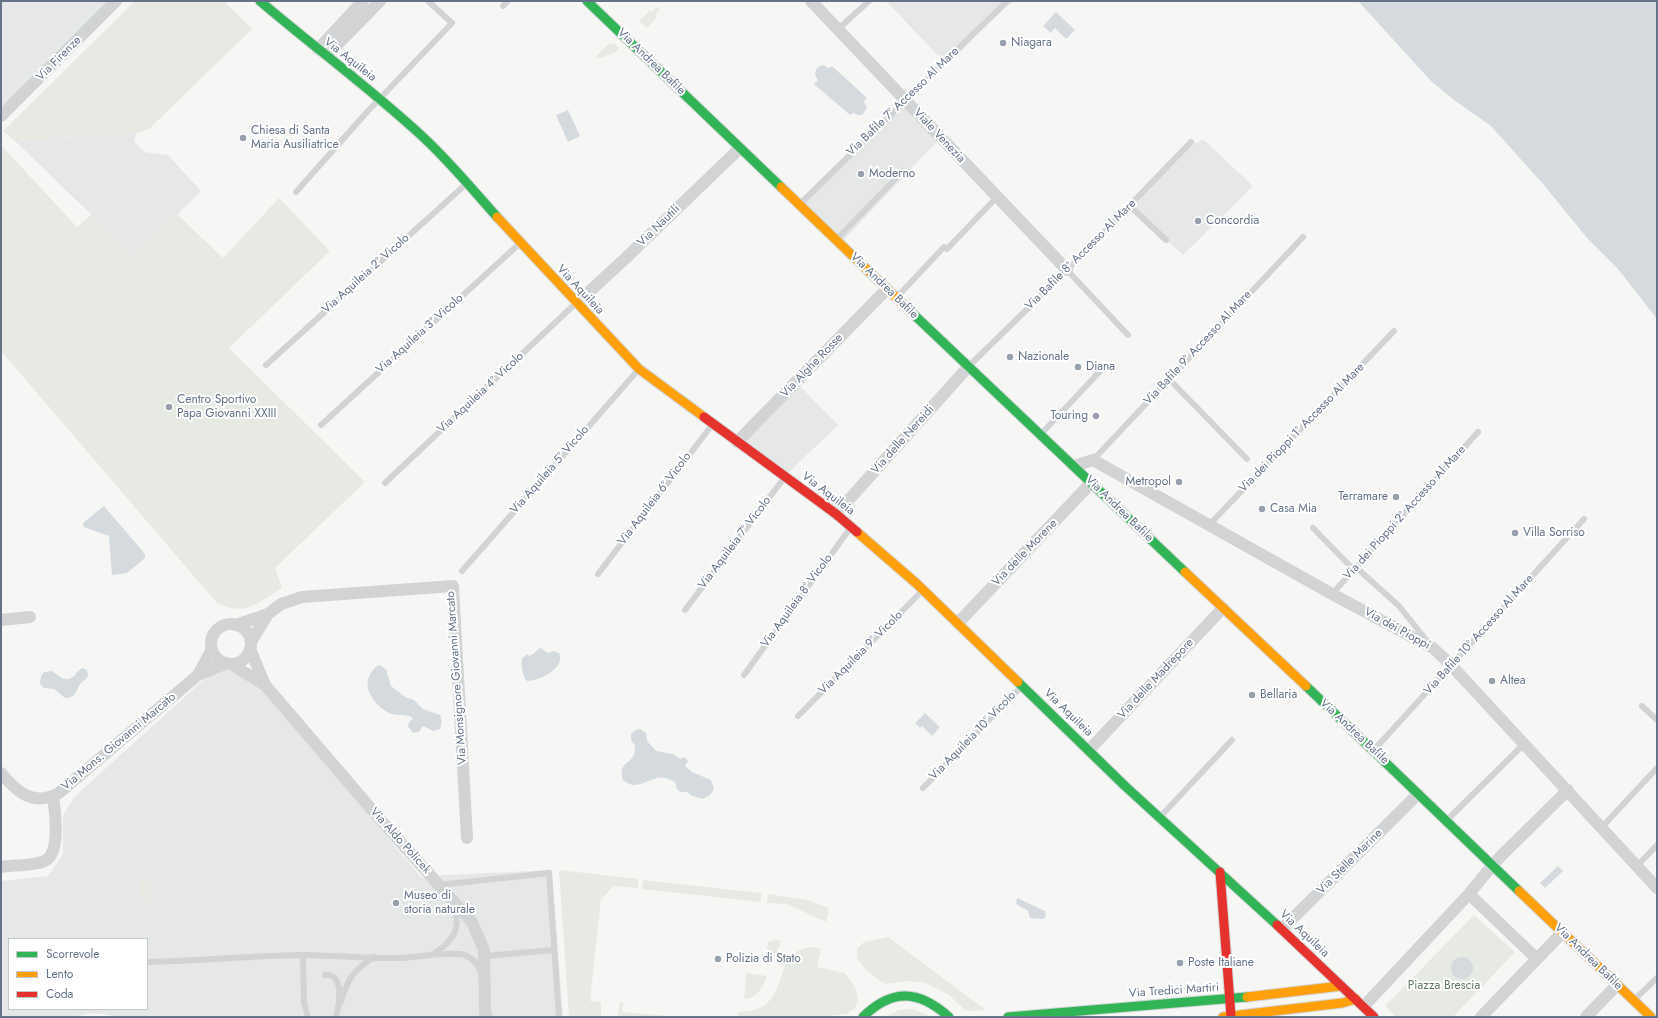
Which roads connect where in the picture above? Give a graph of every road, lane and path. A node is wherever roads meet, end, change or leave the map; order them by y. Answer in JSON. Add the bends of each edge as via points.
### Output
{"nodes":[{"id":1,"x":116,"y":1,"type":"edge"},
{"id":2,"x":362,"y":1,"type":"edge"},
{"id":3,"x":380,"y":1,"type":"edge"},
{"id":4,"x":428,"y":1,"type":"edge"},
{"id":5,"x":587,"y":1,"type":"edge"},
{"id":6,"x":811,"y":1,"type":"edge"},
{"id":7,"x":869,"y":1,"type":"edge"},
{"id":8,"x":1007,"y":1,"type":"edge"},
{"id":9,"x":262,"y":2,"type":"edge"},
{"id":10,"x":838,"y":29,"type":"junction"},
{"id":11,"x":322,"y":52,"type":"junction"},
{"id":12,"x":380,"y":98,"type":"junction"},
{"id":13,"x":905,"y":99,"type":"junction"},
{"id":14,"x":1,"y":116,"type":"edge"},
{"id":15,"x":1191,"y":142,"type":"dead end"},
{"id":16,"x":740,"y":148,"type":"junction"},
{"id":17,"x":903,"y":171,"type":"dead end"},
{"id":18,"x":467,"y":183,"type":"junction"},
{"id":19,"x":296,"y":192,"type":"dead end"},
{"id":20,"x":997,"y":197,"type":"junction"},
{"id":21,"x":800,"y":204,"type":"junction"},
{"id":22,"x":1130,"y":206,"type":"junction"},
{"id":23,"x":1302,"y":237,"type":"dead end"},
{"id":24,"x":836,"y":240,"type":"junction"},
{"id":25,"x":1166,"y":240,"type":"dead end"},
{"id":26,"x":520,"y":243,"type":"junction"},
{"id":27,"x":1067,"y":270,"type":"junction"},
{"id":28,"x":887,"y":289,"type":"junction"},
{"id":29,"x":896,"y":298,"type":"junction"},
{"id":30,"x":576,"y":303,"type":"junction"},
{"id":31,"x":1394,"y":331,"type":"dead end"},
{"id":32,"x":1128,"y":335,"type":"dead end"},
{"id":33,"x":266,"y":366,"type":"dead end"},
{"id":34,"x":969,"y":366,"type":"junction"},
{"id":35,"x":1105,"y":366,"type":"dead end"},
{"id":36,"x":639,"y":369,"type":"junction"},
{"id":37,"x":1169,"y":379,"type":"junction"},
{"id":38,"x":713,"y":424,"type":"junction"},
{"id":39,"x":321,"y":425,"type":"dead end"},
{"id":40,"x":1478,"y":432,"type":"dead end"},
{"id":41,"x":1040,"y":434,"type":"junction"},
{"id":42,"x":737,"y":442,"type":"junction"},
{"id":43,"x":1247,"y":458,"type":"dead end"},
{"id":44,"x":1093,"y":460,"type":"junction"},
{"id":45,"x":1074,"y":466,"type":"junction"},
{"id":46,"x":785,"y":476,"type":"junction"},
{"id":47,"x":1091,"y":482,"type":"junction"},
{"id":48,"x":385,"y":483,"type":"dead end"},
{"id":49,"x":836,"y":514,"type":"junction"},
{"id":50,"x":1584,"y":519,"type":"dead end"},
{"id":51,"x":1210,"y":524,"type":"junction"},
{"id":52,"x":851,"y":527,"type":"junction"},
{"id":53,"x":1313,"y":528,"type":"dead end"},
{"id":54,"x":1357,"y":570,"type":"junction"},
{"id":55,"x":462,"y":571,"type":"dead end"},
{"id":56,"x":598,"y":574,"type":"dead end"},
{"id":57,"x":923,"y":589,"type":"junction"},
{"id":58,"x":1332,"y":594,"type":"junction"},
{"id":59,"x":1223,"y":608,"type":"junction"},
{"id":60,"x":685,"y":610,"type":"dead end"},
{"id":61,"x":268,"y":614,"type":"junction"},
{"id":62,"x":30,"y":618,"type":"dead end"},
{"id":63,"x":1,"y":620,"type":"edge"},
{"id":64,"x":958,"y":623,"type":"junction"},
{"id":65,"x":236,"y":625,"type":"junction"},
{"id":66,"x":250,"y":645,"type":"junction"},
{"id":67,"x":1433,"y":648,"type":"junction"},
{"id":68,"x":212,"y":649,"type":"junction"},
{"id":69,"x":229,"y":663,"type":"junction"},
{"id":70,"x":1451,"y":665,"type":"junction"},
{"id":71,"x":198,"y":675,"type":"junction"},
{"id":72,"x":744,"y":675,"type":"dead end"},
{"id":73,"x":265,"y":685,"type":"junction"},
{"id":74,"x":1022,"y":685,"type":"junction"},
{"id":75,"x":1642,"y":706,"type":"dead end"},
{"id":76,"x":798,"y":716,"type":"dead end"},
{"id":77,"x":1657,"y":720,"type":"edge"},
{"id":78,"x":1232,"y":740,"type":"dead end"},
{"id":79,"x":1524,"y":744,"type":"junction"},
{"id":80,"x":1089,"y":750,"type":"junction"},
{"id":81,"x":1374,"y":751,"type":"junction"},
{"id":82,"x":1657,"y":768,"type":"edge"},
{"id":83,"x":1,"y":773,"type":"edge"},
{"id":84,"x":923,"y":788,"type":"dead end"},
{"id":85,"x":1568,"y":790,"type":"junction"},
{"id":86,"x":1418,"y":794,"type":"junction"},
{"id":87,"x":53,"y":796,"type":"junction"},
{"id":88,"x":1160,"y":817,"type":"junction"},
{"id":89,"x":1446,"y":821,"type":"junction"},
{"id":90,"x":1602,"y":827,"type":"junction"},
{"id":91,"x":467,"y":838,"type":"dead end"},
{"id":92,"x":1657,"y":845,"type":"edge"},
{"id":93,"x":1638,"y":865,"type":"junction"},
{"id":94,"x":1492,"y":866,"type":"junction"},
{"id":95,"x":1,"y":867,"type":"edge"},
{"id":96,"x":1220,"y":872,"type":"junction"},
{"id":97,"x":439,"y":885,"type":"junction"},
{"id":98,"x":1657,"y":888,"type":"edge"},
{"id":99,"x":1469,"y":894,"type":"junction"},
{"id":100,"x":449,"y":897,"type":"junction"},
{"id":101,"x":1282,"y":929,"type":"junction"},
{"id":102,"x":1563,"y":932,"type":"junction"},
{"id":103,"x":554,"y":950,"type":"junction"},
{"id":104,"x":303,"y":955,"type":"junction"},
{"id":105,"x":430,"y":956,"type":"junction"},
{"id":106,"x":485,"y":956,"type":"junction"},
{"id":107,"x":374,"y":957,"type":"junction"},
{"id":108,"x":1537,"y":959,"type":"junction"},
{"id":109,"x":148,"y":962,"type":"edge"},
{"id":110,"x":325,"y":975,"type":"dead end"},
{"id":111,"x":1657,"y":978,"type":"edge"},
{"id":112,"x":484,"y":982,"type":"junction"},
{"id":113,"x":1617,"y":985,"type":"junction"},
{"id":114,"x":1342,"y":986,"type":"junction"},
{"id":115,"x":1230,"y":999,"type":"junction"},
{"id":116,"x":1633,"y":1001,"type":"junction"},
{"id":117,"x":1360,"y":1002,"type":"junction"},
{"id":118,"x":340,"y":1003,"type":"junction"},
{"id":119,"x":948,"y":1015,"type":"edge"},
{"id":120,"x":1234,"y":1016,"type":"edge"},
{"id":121,"x":308,"y":1017,"type":"edge"},
{"id":122,"x":336,"y":1017,"type":"edge"},
{"id":123,"x":487,"y":1017,"type":"edge"},
{"id":124,"x":559,"y":1017,"type":"edge"},
{"id":125,"x":863,"y":1017,"type":"edge"},
{"id":126,"x":959,"y":1017,"type":"edge"},
{"id":127,"x":1008,"y":1017,"type":"edge"},
{"id":128,"x":1374,"y":1017,"type":"edge"},
{"id":129,"x":1481,"y":1017,"type":"edge"},
{"id":130,"x":1586,"y":1017,"type":"edge"},
{"id":131,"x":1651,"y":1017,"type":"edge"}],
"edges":[{"from":1,"to":14,"type":"street","name":"Via Firenze"},
{"from":2,"to":11,"type":"street"},
{"from":3,"to":11,"type":"street"},
{"from":4,"to":12,"type":"lane","via":[[452,23]]},
{"from":5,"to":16,"type":"street","name":"Via Andrea Bafile"},
{"from":6,"to":10,"type":"street","name":"Viale Venezia"},
{"from":7,"to":10,"type":"lane"},
{"from":8,"to":13,"type":"lane","name":"Via Bafile 7° Accesso Al Mare"},
{"from":9,"to":11,"type":"street","name":"Via Aquileia"},
{"from":10,"to":13,"type":"street","name":"Viale Venezia"},
{"from":11,"to":12,"type":"street","name":"Via Aquileia"},
{"from":12,"to":18,"type":"street","name":"Via Aquileia","via":[[424,138]]},
{"from":12,"to":19,"type":"lane"},
{"from":13,"to":20,"type":"street","name":"Viale Venezia"},
{"from":13,"to":21,"type":"lane","name":"Via Bafile 7° Accesso Al Mare"},
{"from":15,"to":22,"type":"lane","name":"Via Bafile 8° Accesso Al Mare"},
{"from":16,"to":21,"type":"street","name":"Via Andrea Bafile"},
{"from":16,"to":30,"type":"street","name":"Via Nautili"},
{"from":17,"to":24,"type":"lane"},
{"from":18,"to":26,"type":"street","name":"Via Aquileia"},
{"from":18,"to":33,"type":"lane","name":"Via Aquileia 2° Vicolo"},
{"from":20,"to":27,"type":"street","name":"Viale Venezia"},
{"from":20,"to":29,"type":"lane","via":[[947,249],[944,247]]},
{"from":21,"to":24,"type":"street","name":"Via Andrea Bafile"},
{"from":22,"to":25,"type":"lane"},
{"from":22,"to":27,"type":"lane","name":"Via Bafile 8° Accesso Al Mare"},
{"from":23,"to":37,"type":"lane","name":"Via Bafile 9° Accesso Al Mare"},
{"from":24,"to":28,"type":"street","name":"Via Andrea Bafile"},
{"from":26,"to":30,"type":"street","name":"Via Aquileia"},
{"from":26,"to":39,"type":"lane","name":"Via Aquileia 3° Vicolo"},
{"from":27,"to":32,"type":"lane"},
{"from":27,"to":34,"type":"lane","name":"Via Bafile 8° Accesso Al Mare"},
{"from":28,"to":29,"type":"street","name":"Via Andrea Bafile"},
{"from":28,"to":42,"type":"street","name":"Via Alghe Rosse"},
{"from":29,"to":34,"type":"street","name":"Via Andrea Bafile"},
{"from":30,"to":36,"type":"street","name":"Via Aquileia"},
{"from":30,"to":48,"type":"lane","name":"Via Aquileia 4° Vicolo"},
{"from":31,"to":51,"type":"lane","name":"Via dei Pioppi 1° Accesso Al Mare"},
{"from":34,"to":41,"type":"street","name":"Via Andrea Bafile"},
{"from":34,"to":49,"type":"street","name":"Via delle Nereidi"},
{"from":35,"to":41,"type":"lane"},
{"from":36,"to":38,"type":"street","name":"Via Aquileia"},
{"from":36,"to":55,"type":"lane","name":"Via Aquileia 5° Vicolo"},
{"from":37,"to":43,"type":"lane"},
{"from":37,"to":44,"type":"lane","name":"Via Bafile 9° Accesso Al Mare"},
{"from":38,"to":42,"type":"street","name":"Via Aquileia"},
{"from":38,"to":56,"type":"lane","name":"Via Aquileia 6° Vicolo"},
{"from":40,"to":54,"type":"lane","name":"Via dei Pioppi 2° Accesso Al Mare"},
{"from":41,"to":45,"type":"street","name":"Via Andrea Bafile"},
{"from":42,"to":46,"type":"street","name":"Via Aquileia"},
{"from":44,"to":45,"type":"street"},
{"from":44,"to":51,"type":"street","name":"Via dei Pioppi"},
{"from":45,"to":47,"type":"street","name":"Via Andrea Bafile"},
{"from":46,"to":49,"type":"street","name":"Via Aquileia"},
{"from":46,"to":60,"type":"lane","name":"Via Aquileia 7° Vicolo"},
{"from":47,"to":59,"type":"street","name":"Via Andrea Bafile"},
{"from":47,"to":64,"type":"street","name":"Via delle Morene"},
{"from":49,"to":52,"type":"street","name":"Via Aquileia"},
{"from":50,"to":70,"type":"lane","name":"Via Bafile 10° Accesso Al Mare"},
{"from":51,"to":58,"type":"street","name":"Via dei Pioppi"},
{"from":52,"to":57,"type":"street","name":"Via Aquileia"},
{"from":52,"to":72,"type":"lane","name":"Via Aquileia 8° Vicolo"},
{"from":53,"to":54,"type":"lane"},
{"from":54,"to":58,"type":"lane","name":"Via dei Pioppi 2° Accesso Al Mare"},
{"from":54,"to":67,"type":"lane","via":[[1399,606]]},
{"from":57,"to":64,"type":"street","name":"Via Aquileia"},
{"from":57,"to":76,"type":"lane","name":"Via Aquileia 9° Vicolo"},
{"from":58,"to":67,"type":"street","name":"Via dei Pioppi"},
{"from":59,"to":80,"type":"street","name":"Via delle Madrepore"},
{"from":59,"to":81,"type":"street","name":"Via Andrea Bafile"},
{"from":61,"to":65,"type":"street","name":"Via Monsignore Giovanni Marcato"},
{"from":61,"to":66,"type":"street","name":"Via Monsignore Giovanni Marcato"},
{"from":61,"to":91,"type":"street","name":"Via Monsignore Giovanni Marcato","via":[[281,604],[302,597],[453,586]]},
{"from":62,"to":63,"type":"street"},
{"from":64,"to":74,"type":"street","name":"Via Aquileia"},
{"from":65,"to":66,"type":"street","via":[[248,634]]},
{"from":65,"to":68,"type":"street","name":"Via Mons. Giovanni Marcato","via":[[229,624],[219,628],[213,638]]},
{"from":66,"to":69,"type":"street","name":"Via Mons. Giovanni Marcato","via":[[243,660]]},
{"from":66,"to":73,"type":"street","name":"Via Aldo Policek"},
{"from":67,"to":70,"type":"street","name":"Via dei Pioppi"},
{"from":68,"to":69,"type":"street","via":[[218,659]]},
{"from":68,"to":71,"type":"street","name":"Via Mons. Giovanni Marcato"},
{"from":69,"to":71,"type":"street","name":"Via Mons. Giovanni Marcato"},
{"from":69,"to":73,"type":"street","name":"Via Aldo Policek"},
{"from":70,"to":79,"type":"street","name":"Via dei Pioppi"},
{"from":70,"to":81,"type":"lane","name":"Via Bafile 10° Accesso Al Mare"},
{"from":71,"to":87,"type":"street","name":"Via Mons. Giovanni Marcato"},
{"from":73,"to":97,"type":"street","name":"Via Aldo Policek"},
{"from":74,"to":80,"type":"street","name":"Via Aquileia"},
{"from":74,"to":84,"type":"lane","name":"Via Aquileia 10° Vicolo"},
{"from":75,"to":77,"type":"lane"},
{"from":78,"to":88,"type":"lane"},
{"from":79,"to":85,"type":"street","name":"Via dei Pioppi"},
{"from":79,"to":89,"type":"lane"},
{"from":80,"to":88,"type":"street","name":"Via Aquileia"},
{"from":81,"to":86,"type":"street","name":"Via Andrea Bafile"},
{"from":82,"to":90,"type":"lane"},
{"from":83,"to":87,"type":"street","via":[[15,789],[27,796],[41,799]]},
{"from":85,"to":90,"type":"street","name":"Via dei Pioppi"},
{"from":85,"to":94,"type":"street"},
{"from":86,"to":89,"type":"street","name":"Via Andrea Bafile"},
{"from":86,"to":101,"type":"street","name":"Via Stelle Marine"},
{"from":87,"to":95,"type":"street","name":"Via Mons. Giovanni Marcato","via":[[55,847],[51,858],[42,862]]},
{"from":88,"to":96,"type":"street","name":"Via Aquileia"},
{"from":89,"to":94,"type":"street","name":"Via Andrea Bafile"},
{"from":90,"to":93,"type":"street","name":"Via dei Pioppi"},
{"from":92,"to":93,"type":"lane"},
{"from":93,"to":98,"type":"street","name":"Via dei Pioppi"},
{"from":94,"to":99,"type":"street"},
{"from":94,"to":102,"type":"street","name":"Via Andrea Bafile"},
{"from":96,"to":101,"type":"street","name":"Via Aquileia"},
{"from":96,"to":115,"type":"street"},
{"from":97,"to":100,"type":"street","name":"Via Aldo Policek"},
{"from":97,"to":103,"type":"lane","via":[[549,873]]},
{"from":99,"to":108,"type":"street"},
{"from":99,"to":117,"type":"street"},
{"from":100,"to":105,"type":"lane","via":[[457,925],[453,938]]},
{"from":100,"to":106,"type":"street","name":"Via Aldo Policek","via":[[472,922]]},
{"from":101,"to":114,"type":"street","name":"Via Aquileia"},
{"from":102,"to":108,"type":"street"},
{"from":102,"to":113,"type":"street","name":"Via Andrea Bafile"},
{"from":103,"to":106,"type":"lane"},
{"from":103,"to":124,"type":"lane"},
{"from":104,"to":107,"type":"lane"},
{"from":104,"to":109,"type":"lane"},
{"from":104,"to":121,"type":"lane","via":[[304,1003]]},
{"from":105,"to":107,"type":"lane"},
{"from":105,"to":112,"type":"lane","via":[[465,955],[480,968]]},
{"from":106,"to":112,"type":"street","name":"Via Aldo Policek"},
{"from":107,"to":118,"type":"lane","via":[[360,966],[350,977]]},
{"from":108,"to":129,"type":"street"},
{"from":110,"to":118,"type":"lane","via":[[331,975],[336,980]]},
{"from":111,"to":116,"type":"lane"},
{"from":112,"to":123,"type":"street","name":"Via Aldo Policek"},
{"from":113,"to":116,"type":"street","name":"Via Andrea Bafile"},
{"from":113,"to":130,"type":"street"},
{"from":114,"to":115,"type":"street","name":"Via Tredici Martiri"},
{"from":114,"to":117,"type":"street","name":"Via Aquileia"},
{"from":115,"to":120,"type":"street"},
{"from":115,"to":127,"type":"street","name":"Via Tredici Martiri"},
{"from":116,"to":131,"type":"street","name":"Via Andrea Bafile"},
{"from":117,"to":120,"type":"street"},
{"from":117,"to":128,"type":"street","name":"Via Aquileia"},
{"from":118,"to":122,"type":"lane"},
{"from":119,"to":125,"type":"street","via":[[924,998],[902,996],[879,1003]]},
{"from":119,"to":126,"type":"street"}]}
